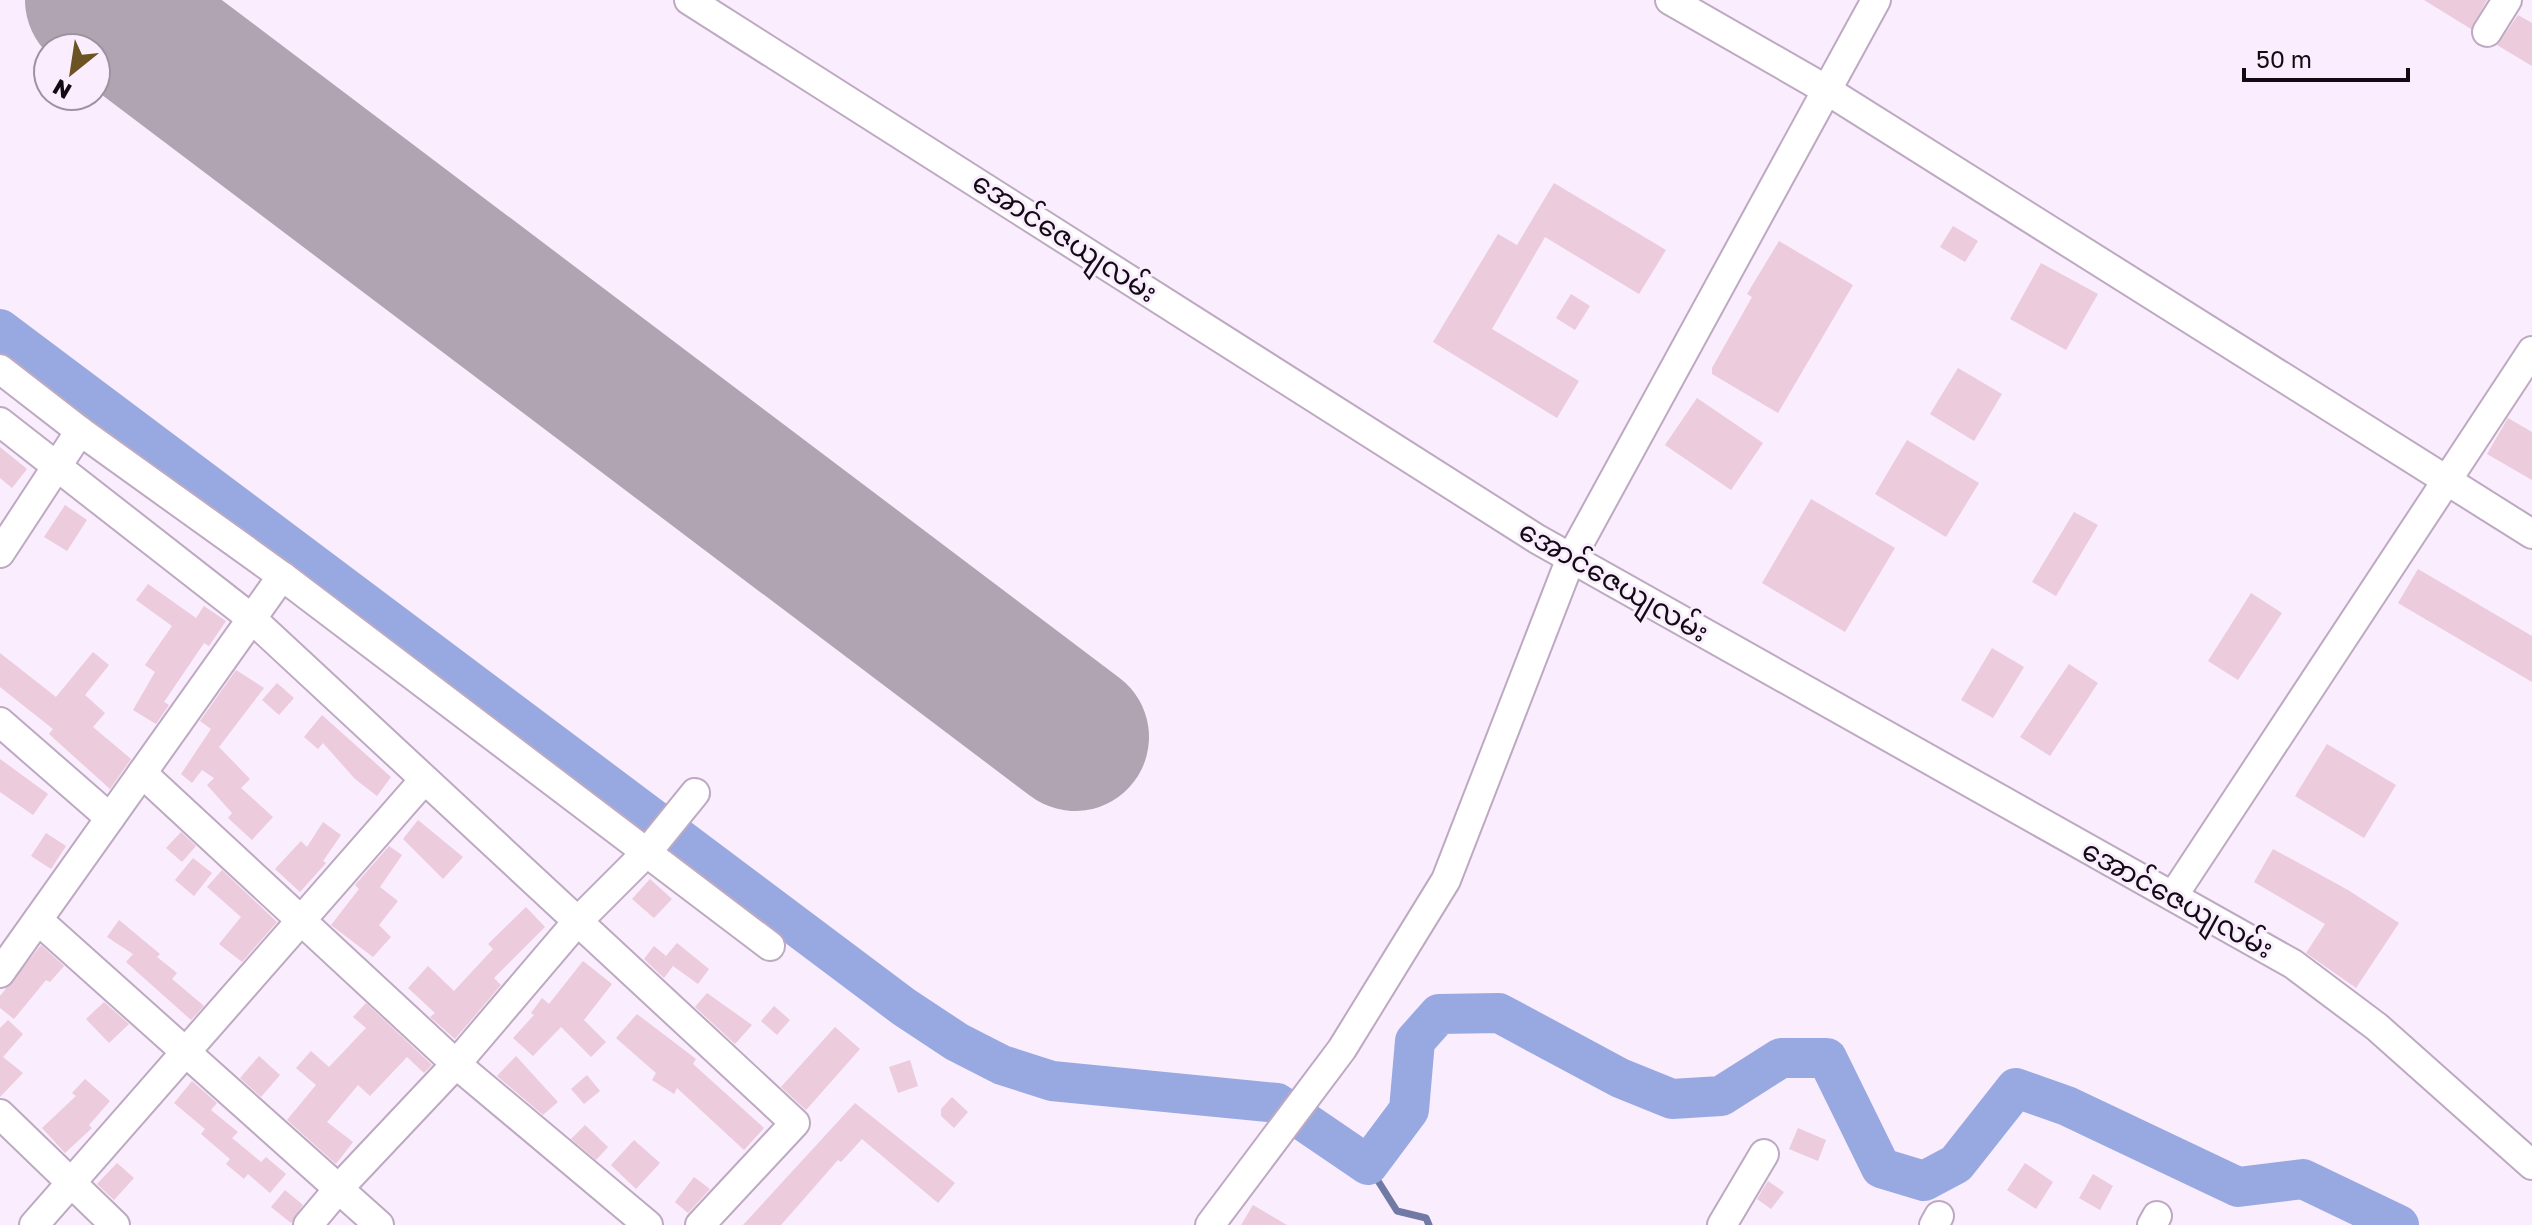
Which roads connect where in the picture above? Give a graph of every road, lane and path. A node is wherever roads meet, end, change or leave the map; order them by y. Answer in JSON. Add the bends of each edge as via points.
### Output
{"nodes":[{"id":1,"x":689,"y":0,"type":"edge"},
{"id":2,"x":1670,"y":0,"type":"edge"},
{"id":3,"x":1876,"y":0,"type":"edge"},
{"id":4,"x":2507,"y":0,"type":"edge"},
{"id":5,"x":2487,"y":32,"type":"dead end"},
{"id":6,"x":1825,"y":89,"type":"junction"},
{"id":7,"x":2532,"y":351,"type":"edge"},
{"id":8,"x":0,"y":369,"type":"edge"},
{"id":9,"x":0,"y":422,"type":"edge"},
{"id":10,"x":80,"y":431,"type":"junction"},
{"id":11,"x":56,"y":466,"type":"junction"},
{"id":12,"x":2448,"y":478,"type":"junction"},
{"id":13,"x":2532,"y":534,"type":"edge"},
{"id":14,"x":0,"y":553,"type":"edge"},
{"id":15,"x":1571,"y":558,"type":"junction"},
{"id":16,"x":282,"y":576,"type":"junction"},
{"id":17,"x":251,"y":618,"type":"junction"},
{"id":18,"x":0,"y":722,"type":"edge"},
{"id":19,"x":142,"y":773,"type":"junction"},
{"id":20,"x":424,"y":780,"type":"junction"},
{"id":21,"x":695,"y":793,"type":"dead end"},
{"id":22,"x":110,"y":818,"type":"junction"},
{"id":23,"x":648,"y":851,"type":"junction"},
{"id":24,"x":2173,"y":896,"type":"junction"},
{"id":25,"x":38,"y":920,"type":"junction"},
{"id":26,"x":301,"y":921,"type":"junction"},
{"id":27,"x":576,"y":923,"type":"junction"},
{"id":28,"x":770,"y":946,"type":"dead end"},
{"id":29,"x":0,"y":973,"type":"edge"},
{"id":30,"x":185,"y":1054,"type":"junction"},
{"id":31,"x":456,"y":1064,"type":"junction"},
{"id":32,"x":0,"y":1114,"type":"edge"},
{"id":33,"x":1764,"y":1154,"type":"dead end"},
{"id":34,"x":2532,"y":1165,"type":"edge"},
{"id":35,"x":70,"y":1182,"type":"junction"},
{"id":36,"x":340,"y":1187,"type":"junction"},
{"id":37,"x":34,"y":1225,"type":"edge"},
{"id":38,"x":115,"y":1225,"type":"edge"},
{"id":39,"x":308,"y":1225,"type":"edge"},
{"id":40,"x":379,"y":1225,"type":"edge"},
{"id":41,"x":648,"y":1225,"type":"edge"},
{"id":42,"x":700,"y":1225,"type":"edge"},
{"id":43,"x":1210,"y":1225,"type":"edge"},
{"id":44,"x":1722,"y":1225,"type":"edge"}],
"edges":[{"from":1,"to":15,"type":"street","name":"အောင်ဇေယျလမ်း"},
{"from":2,"to":6,"type":"street"},
{"from":3,"to":6,"type":"street"},
{"from":4,"to":5,"type":"street"},
{"from":6,"to":12,"type":"street"},
{"from":6,"to":15,"type":"street"},
{"from":7,"to":12,"type":"street"},
{"from":8,"to":10,"type":"street"},
{"from":9,"to":11,"type":"street"},
{"from":10,"to":11,"type":"street"},
{"from":10,"to":16,"type":"street"},
{"from":11,"to":14,"type":"street"},
{"from":11,"to":17,"type":"street"},
{"from":12,"to":13,"type":"street"},
{"from":12,"to":24,"type":"street"},
{"from":15,"to":24,"type":"street","name":"အောင်ဇေယျလမ်း"},
{"from":15,"to":43,"type":"street","via":[[1446,880],[1342,1049]]},
{"from":16,"to":17,"type":"street"},
{"from":16,"to":23,"type":"street"},
{"from":17,"to":19,"type":"street"},
{"from":17,"to":20,"type":"street"},
{"from":18,"to":22,"type":"street"},
{"from":19,"to":22,"type":"street"},
{"from":19,"to":26,"type":"street"},
{"from":20,"to":26,"type":"street"},
{"from":20,"to":27,"type":"street"},
{"from":21,"to":23,"type":"street"},
{"from":22,"to":25,"type":"street"},
{"from":23,"to":27,"type":"street"},
{"from":23,"to":28,"type":"street"},
{"from":24,"to":34,"type":"street","name":"အောင်ဇေယျလမ်း","via":[[2293,964],[2377,1027]]},
{"from":25,"to":29,"type":"street"},
{"from":25,"to":30,"type":"street"},
{"from":26,"to":30,"type":"street"},
{"from":26,"to":31,"type":"street"},
{"from":27,"to":31,"type":"street"},
{"from":27,"to":42,"type":"street","via":[[795,1123]]},
{"from":30,"to":35,"type":"street"},
{"from":30,"to":36,"type":"street"},
{"from":31,"to":36,"type":"street"},
{"from":31,"to":41,"type":"street"},
{"from":32,"to":35,"type":"street"},
{"from":33,"to":44,"type":"street"},
{"from":35,"to":37,"type":"street"},
{"from":35,"to":38,"type":"street"},
{"from":36,"to":39,"type":"street"},
{"from":36,"to":40,"type":"street"}]}
